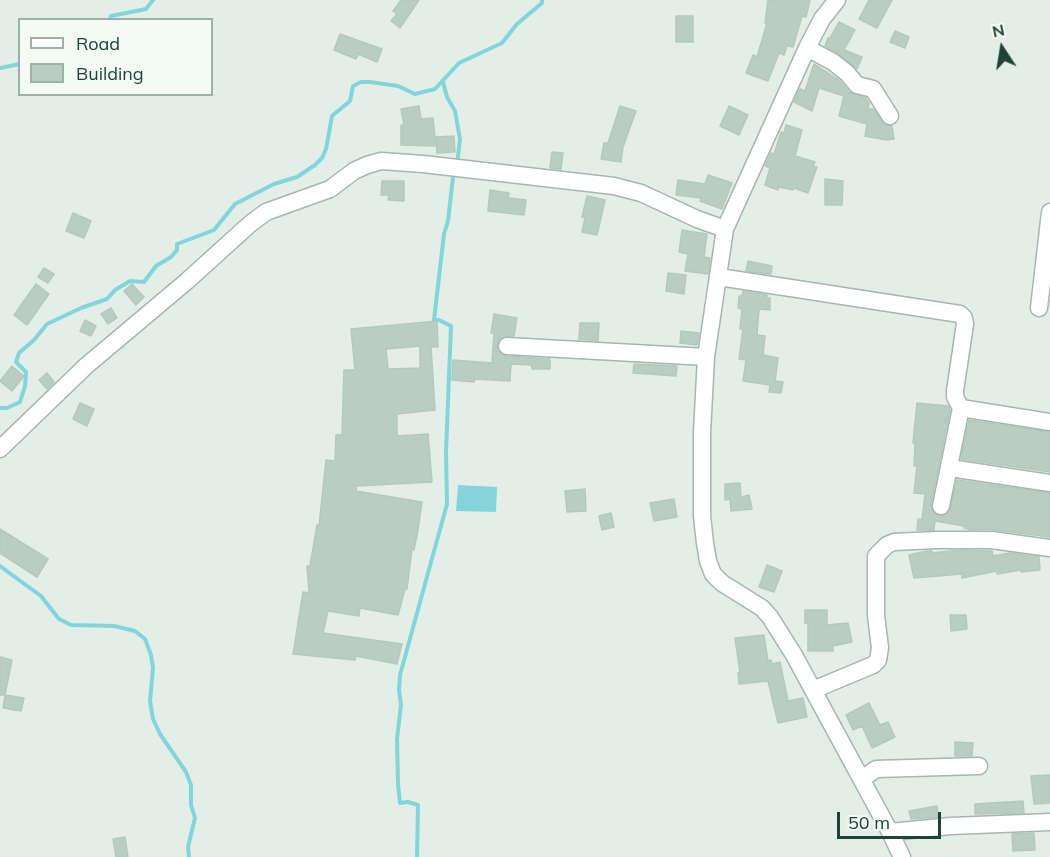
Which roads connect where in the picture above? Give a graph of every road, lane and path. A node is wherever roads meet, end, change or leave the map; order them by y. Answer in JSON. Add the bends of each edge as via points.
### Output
{"nodes":[{"id":1,"x":837,"y":0,"type":"edge"},
{"id":2,"x":807,"y":48,"type":"junction"},
{"id":3,"x":890,"y":116,"type":"dead end"},
{"id":4,"x":1050,"y":212,"type":"edge"},
{"id":5,"x":725,"y":229,"type":"junction"},
{"id":6,"x":719,"y":277,"type":"junction"},
{"id":7,"x":1047,"y":284,"type":"edge"},
{"id":8,"x":1040,"y":308,"type":"dead end"},
{"id":9,"x":507,"y":346,"type":"dead end"},
{"id":10,"x":706,"y":357,"type":"junction"},
{"id":11,"x":961,"y":408,"type":"junction"},
{"id":12,"x":1050,"y":422,"type":"edge"},
{"id":13,"x":0,"y":449,"type":"edge"},
{"id":14,"x":950,"y":468,"type":"junction"},
{"id":15,"x":1050,"y":483,"type":"edge"},
{"id":16,"x":940,"y":506,"type":"dead end"},
{"id":17,"x":1050,"y":548,"type":"edge"},
{"id":18,"x":813,"y":690,"type":"junction"},
{"id":19,"x":979,"y":766,"type":"dead end"},
{"id":20,"x":862,"y":780,"type":"junction"},
{"id":21,"x":1050,"y":822,"type":"edge"},
{"id":22,"x":890,"y":832,"type":"junction"},
{"id":23,"x":902,"y":857,"type":"edge"}],
"edges":[{"from":1,"to":2,"type":"street"},
{"from":2,"to":3,"type":"street","via":[[833,62],[857,85],[873,89]]},
{"from":2,"to":5,"type":"street"},
{"from":4,"to":7,"type":"street"},
{"from":5,"to":6,"type":"street"},
{"from":5,"to":13,"type":"street","via":[[641,193],[614,186],[423,164],[381,161],[367,165],[330,189],[266,212],[250,224],[87,366]]},
{"from":6,"to":10,"type":"street"},
{"from":6,"to":11,"type":"street","via":[[960,314],[965,324],[955,397]]},
{"from":7,"to":8,"type":"street"},
{"from":9,"to":10,"type":"street"},
{"from":10,"to":18,"type":"street","via":[[702,516],[708,561],[722,583],[770,617]]},
{"from":11,"to":12,"type":"street"},
{"from":11,"to":14,"type":"street"},
{"from":14,"to":15,"type":"street"},
{"from":14,"to":16,"type":"street"},
{"from":17,"to":18,"type":"street","via":[[992,540],[887,545],[876,556],[878,660]]},
{"from":18,"to":20,"type":"street"},
{"from":19,"to":20,"type":"street","via":[[876,769]]},
{"from":20,"to":22,"type":"street"},
{"from":21,"to":22,"type":"street"},
{"from":22,"to":23,"type":"street"}]}
